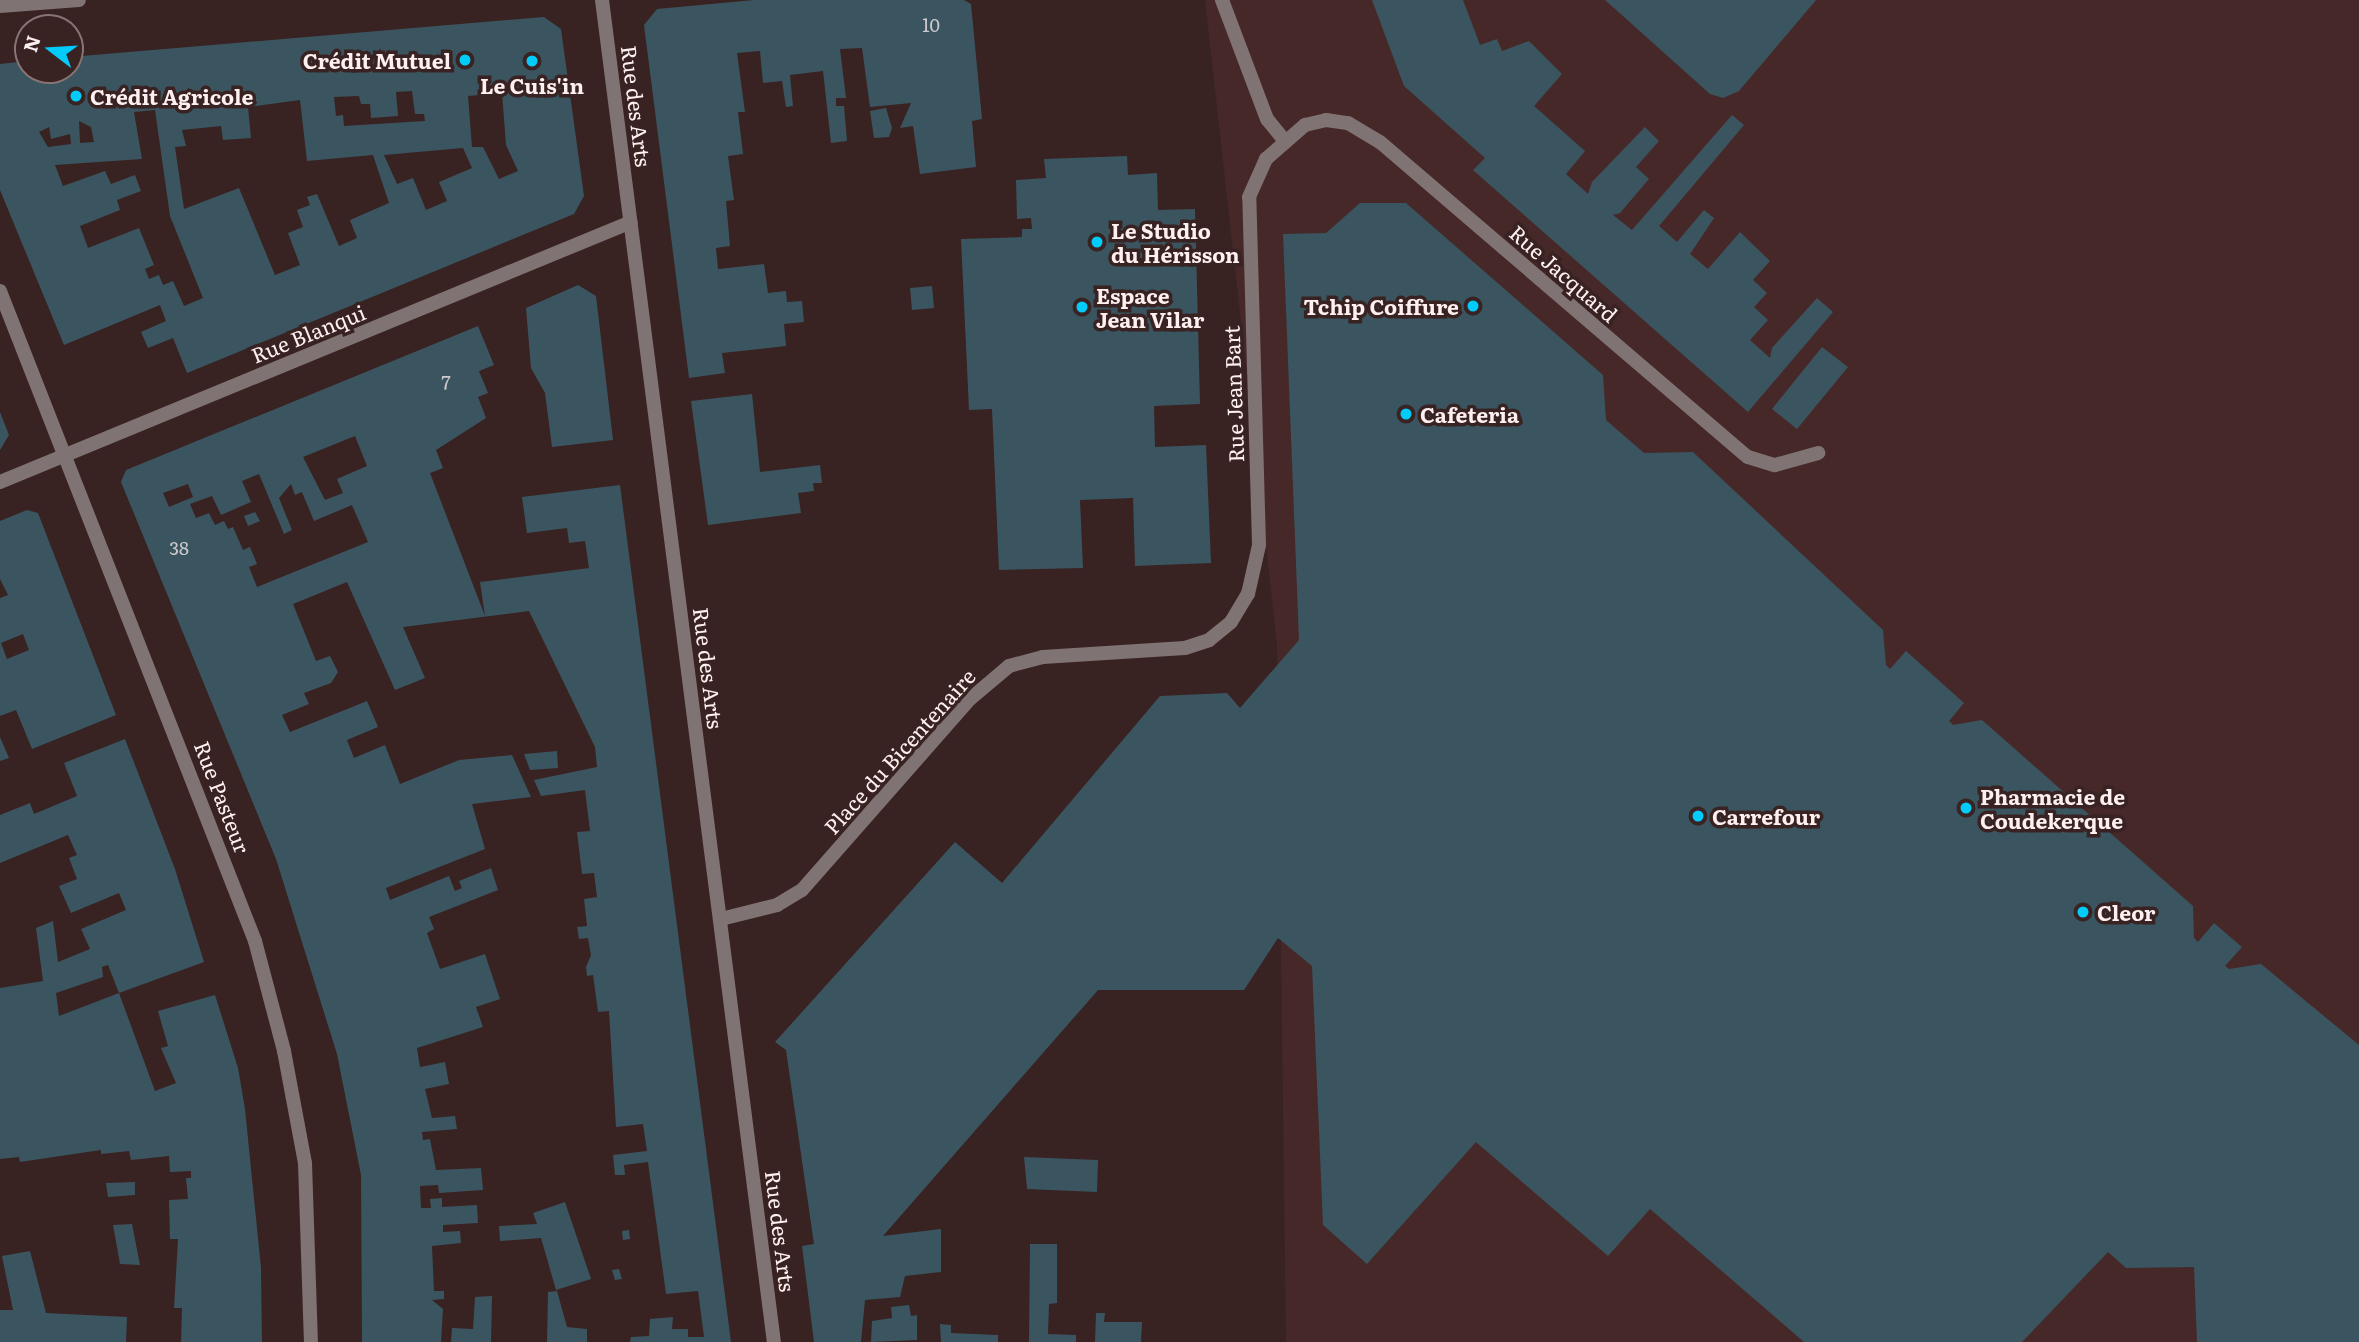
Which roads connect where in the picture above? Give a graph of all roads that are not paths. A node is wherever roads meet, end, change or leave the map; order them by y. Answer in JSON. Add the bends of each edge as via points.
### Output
{"nodes":[{"id":1,"x":79,"y":0,"type":"edge"},
{"id":2,"x":601,"y":0,"type":"edge"},
{"id":3,"x":1222,"y":0,"type":"edge"},
{"id":4,"x":0,"y":6,"type":"edge"},
{"id":5,"x":1284,"y":140,"type":"junction"},
{"id":6,"x":631,"y":222,"type":"junction"},
{"id":7,"x":0,"y":291,"type":"edge"},
{"id":8,"x":1818,"y":453,"type":"dead end"},
{"id":9,"x":65,"y":455,"type":"junction"},
{"id":10,"x":0,"y":482,"type":"edge"},
{"id":11,"x":1209,"y":640,"type":"joint"},
{"id":12,"x":721,"y":919,"type":"junction"},
{"id":13,"x":312,"y":1342,"type":"edge"},
{"id":14,"x":774,"y":1342,"type":"edge"}],
"edges":[{"from":1,"to":4,"type":"street"},
{"from":2,"to":6,"type":"street","name":"Rue des Arts"},
{"from":3,"to":5,"type":"street","via":[[1267,119]]},
{"from":5,"to":8,"type":"street","name":"Rue Jacquard","via":[[1304,125],[1326,120],[1370,134],[1748,457],[1775,465]]},
{"from":5,"to":11,"type":"street","name":"Rue Jean Bart","via":[[1258,171],[1248,208],[1257,563],[1241,608]]},
{"from":6,"to":9,"type":"street","name":"Rue Blanqui"},
{"from":6,"to":12,"type":"street","name":"Rue des Arts"},
{"from":7,"to":9,"type":"street","name":"Rue Pasteur"},
{"from":9,"to":10,"type":"street","name":"Rue Blanqui"},
{"from":9,"to":13,"type":"street","name":"Rue Pasteur","via":[[236,889],[268,990],[305,1163]]},
{"from":11,"to":12,"type":"street","name":"Place du Bicentenaire","via":[[1173,650],[1043,657],[1009,666],[970,699],[802,890],[777,905]]},
{"from":12,"to":14,"type":"street","name":"Rue des Arts"}]}
